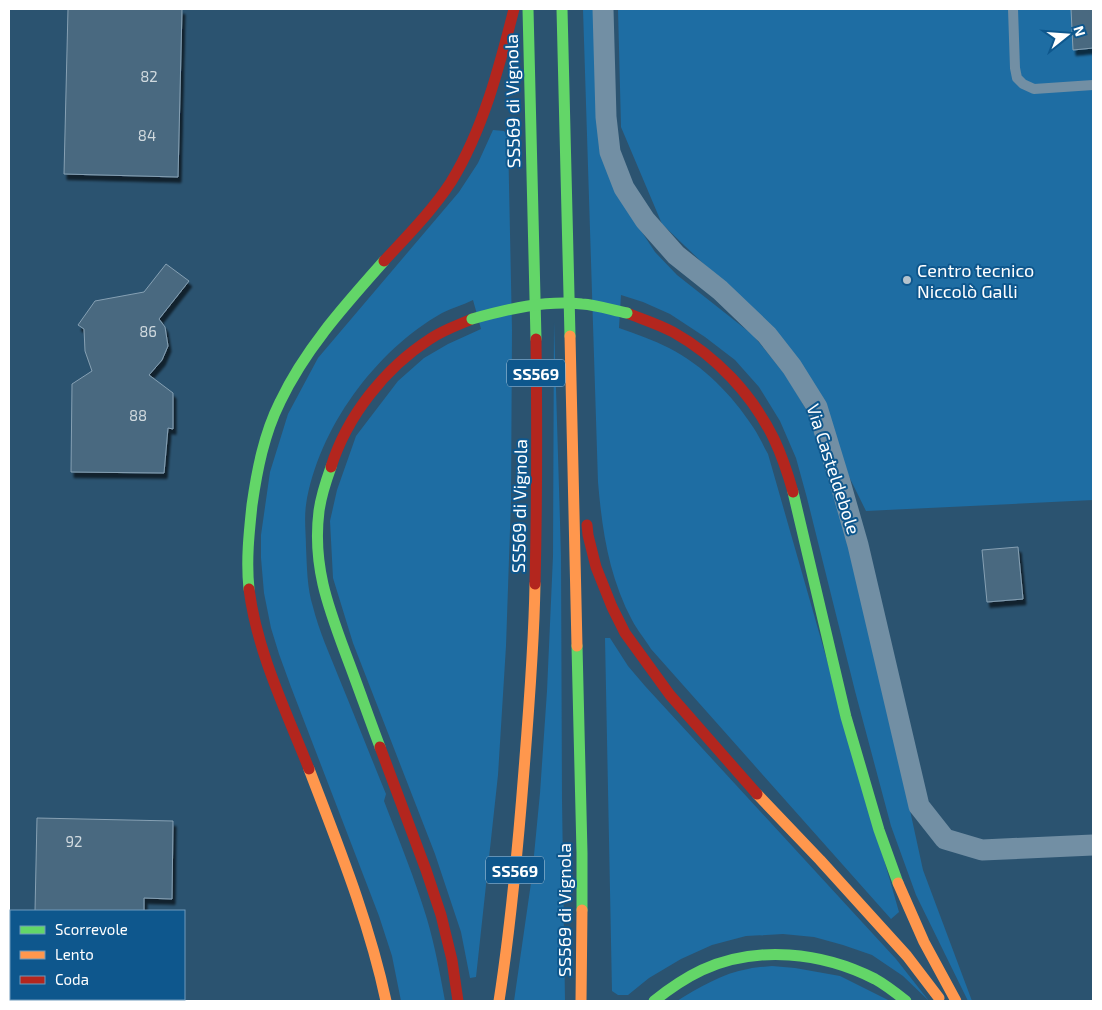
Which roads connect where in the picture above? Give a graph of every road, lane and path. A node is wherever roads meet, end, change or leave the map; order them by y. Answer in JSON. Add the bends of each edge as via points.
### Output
{"nodes":[{"id":1,"x":514,"y":9,"type":"edge"},
{"id":2,"x":528,"y":9,"type":"edge"},
{"id":3,"x":562,"y":9,"type":"edge"},
{"id":4,"x":603,"y":9,"type":"edge"},
{"id":5,"x":1013,"y":9,"type":"edge"},
{"id":6,"x":1093,"y":85,"type":"edge"},
{"id":7,"x":572,"y":363,"type":"junction"},
{"id":8,"x":584,"y":496,"type":"dead end"},
{"id":9,"x":586,"y":516,"type":"dead end"},
{"id":10,"x":1093,"y":845,"type":"edge"},
{"id":11,"x":386,"y":1001,"type":"edge"},
{"id":12,"x":458,"y":1001,"type":"edge"},
{"id":13,"x":499,"y":1001,"type":"edge"},
{"id":14,"x":581,"y":1001,"type":"edge"},
{"id":15,"x":654,"y":1001,"type":"edge"},
{"id":16,"x":906,"y":1001,"type":"edge"},
{"id":17,"x":941,"y":1001,"type":"edge"},
{"id":18,"x":956,"y":1001,"type":"edge"}],
"edges":[{"from":1,"to":11,"type":"highway","via":[[507,41],[480,122],[450,183],[330,324],[280,402],[261,453],[249,525],[249,589],[260,640],[353,884],[381,974]]},
{"from":2,"to":13,"type":"highway","name":"SS569 di Vignola","number":"SS569","via":[[537,402],[534,628],[519,839]]},
{"from":3,"to":7,"type":"highway","name":"SS569 di Vignola","number":"SS569"},
{"from":4,"to":10,"type":"street","name":"Via Casteldebole","via":[[610,152],[624,188],[645,220],[676,255],[720,290],[767,335],[816,407],[858,545],[919,806],[945,839],[982,850]]},
{"from":5,"to":6,"type":"lane","via":[[1015,68],[1023,84],[1034,89]]},
{"from":7,"to":8,"type":"highway"},
{"from":7,"to":14,"type":"highway","name":"SS569 di Vignola","number":"SS569","via":[[582,843]]},
{"from":9,"to":17,"type":"highway","via":[[596,567],[625,633],[643,659],[751,788],[907,956]]},
{"from":12,"to":18,"type":"highway","bridge":true,"via":[[452,960],[426,870],[324,595],[319,565],[320,505],[336,452],[360,408],[394,368],[414,351],[454,326],[504,310],[583,304],[627,313],[656,324],[701,351],[738,385],[774,438],[795,500],[846,717],[878,830],[924,942]]},
{"from":15,"to":16,"type":"highway","via":[[695,973],[719,963],[770,954],[796,955],[847,967],[870,976]]}]}
